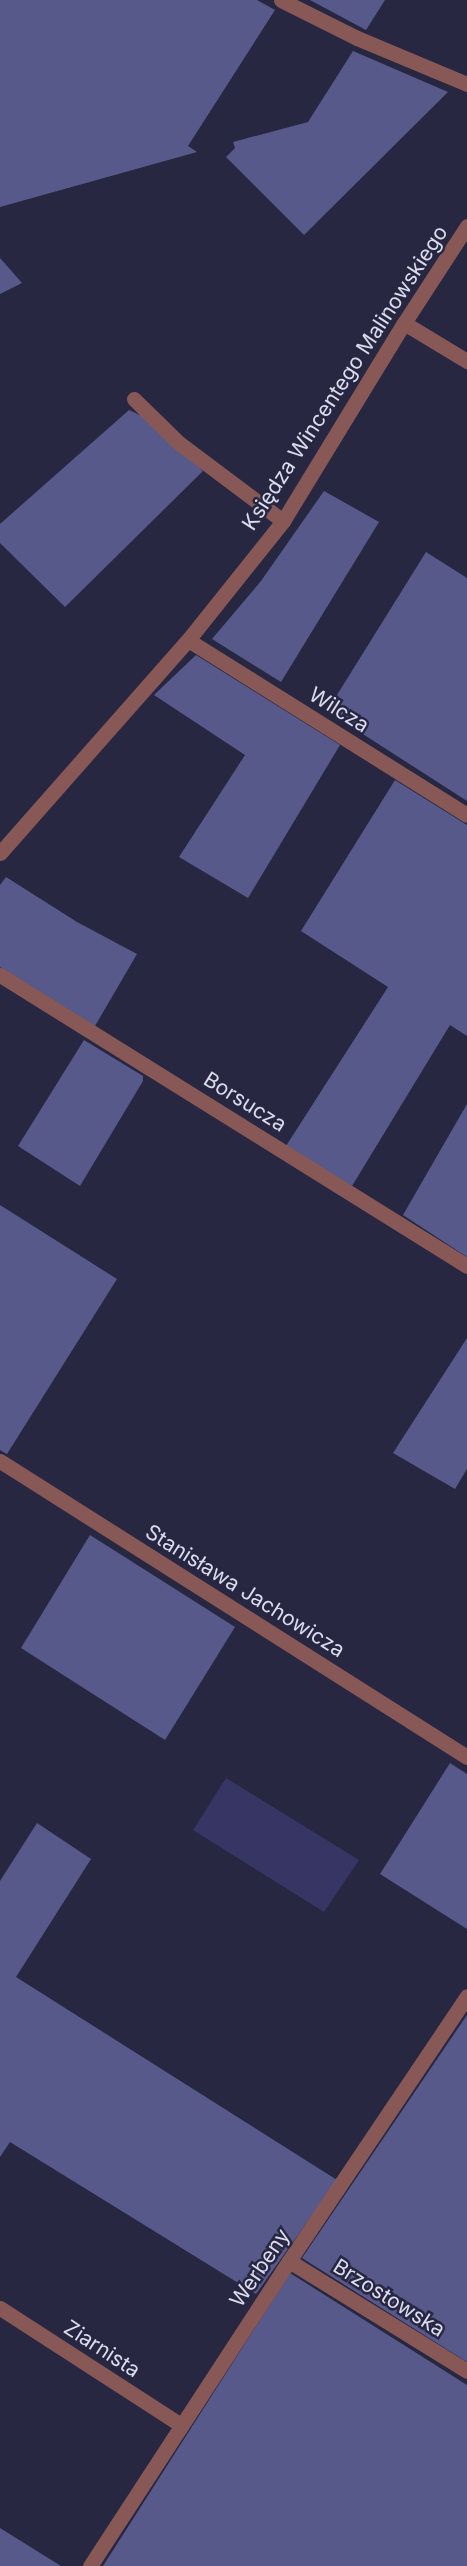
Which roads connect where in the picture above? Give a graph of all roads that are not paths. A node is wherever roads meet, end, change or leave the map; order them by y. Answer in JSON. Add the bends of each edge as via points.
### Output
{"nodes":[{"id":1,"x":281,"y":0,"type":"edge"},
{"id":2,"x":467,"y":84,"type":"edge"},
{"id":3,"x":467,"y":226,"type":"edge"},
{"id":4,"x":404,"y":323,"type":"junction"},
{"id":5,"x":467,"y":361,"type":"edge"},
{"id":6,"x":134,"y":399,"type":"dead end"},
{"id":7,"x":283,"y":521,"type":"junction"},
{"id":8,"x":188,"y":640,"type":"junction"},
{"id":9,"x":467,"y":815,"type":"edge"},
{"id":10,"x":0,"y":853,"type":"edge"},
{"id":11,"x":0,"y":975,"type":"edge"},
{"id":12,"x":467,"y":1266,"type":"edge"},
{"id":13,"x":0,"y":1461,"type":"edge"},
{"id":14,"x":467,"y":1757,"type":"edge"},
{"id":15,"x":467,"y":1996,"type":"edge"},
{"id":16,"x":289,"y":2261,"type":"junction"},
{"id":17,"x":0,"y":2308,"type":"edge"},
{"id":18,"x":467,"y":2371,"type":"edge"},
{"id":19,"x":181,"y":2425,"type":"junction"},
{"id":20,"x":90,"y":2566,"type":"edge"}],
"edges":[{"from":1,"to":2,"type":"street","via":[[357,38]]},
{"from":3,"to":4,"type":"street","name":"Księdza Wincentego Malinowskiego"},
{"from":4,"to":5,"type":"street"},
{"from":4,"to":7,"type":"street","name":"Księdza Wincentego Malinowskiego"},
{"from":6,"to":7,"type":"street","via":[[179,443]]},
{"from":7,"to":8,"type":"street","name":"Księdza Wincentego Malinowskiego"},
{"from":8,"to":9,"type":"street","name":"Wilcza"},
{"from":8,"to":10,"type":"street","name":"Księdza Wincentego Malinowskiego"},
{"from":11,"to":12,"type":"street","name":"Borsucza"},
{"from":13,"to":14,"type":"street","name":"Stanisława Jachowicza"},
{"from":15,"to":16,"type":"street","name":"Werbeny"},
{"from":16,"to":18,"type":"street","name":"Brzostowska"},
{"from":16,"to":19,"type":"street","name":"Werbeny"},
{"from":17,"to":19,"type":"street","name":"Ziarnista"},
{"from":19,"to":20,"type":"street","name":"Werbeny"}]}
